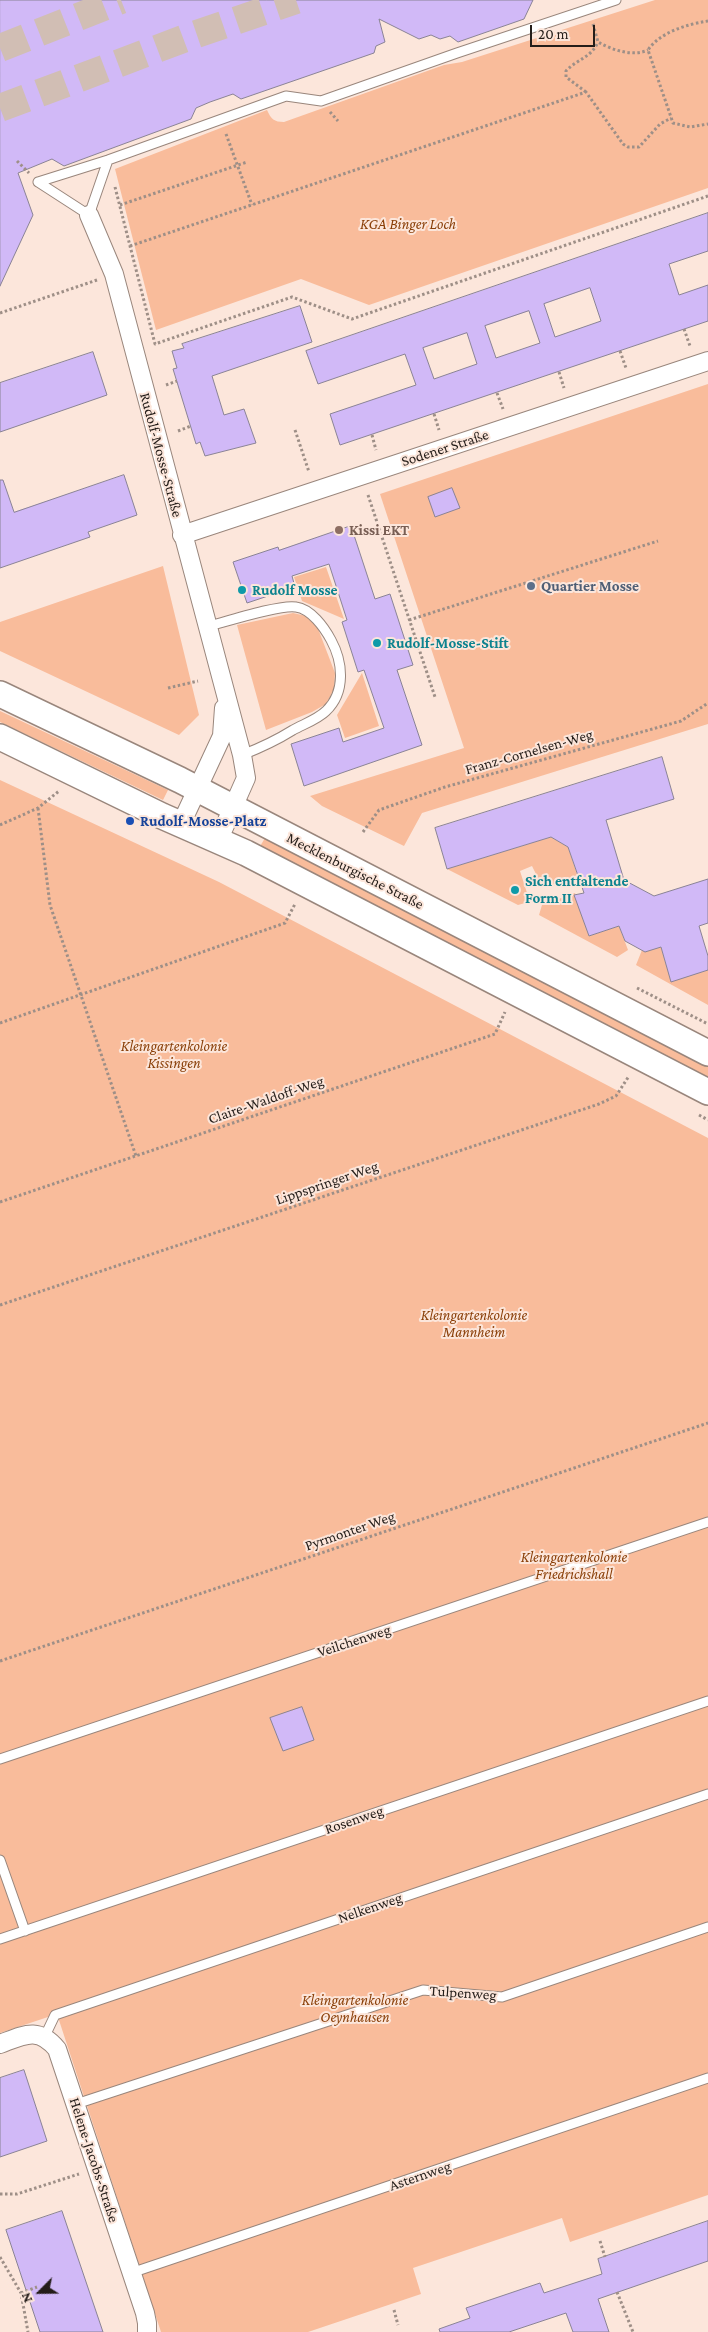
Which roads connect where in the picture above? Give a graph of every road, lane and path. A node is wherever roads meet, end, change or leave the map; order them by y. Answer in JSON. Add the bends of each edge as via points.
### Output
{"nodes":[{"id":1,"x":616,"y":0,"type":"edge"},
{"id":2,"x":589,"y":9,"type":"junction"},
{"id":3,"x":708,"y":21,"type":"edge"},
{"id":4,"x":598,"y":42,"type":"junction"},
{"id":5,"x":648,"y":50,"type":"junction"},
{"id":6,"x":586,"y":92,"type":"junction"},
{"id":7,"x":671,"y":118,"type":"junction"},
{"id":8,"x":220,"y":119,"type":"junction"},
{"id":9,"x":708,"y":124,"type":"edge"},
{"id":10,"x":108,"y":160,"type":"junction"},
{"id":11,"x":247,"y":162,"type":"dead end"},
{"id":12,"x":238,"y":166,"type":"junction"},
{"id":13,"x":708,"y":196,"type":"edge"},
{"id":14,"x":252,"y":205,"type":"junction"},
{"id":15,"x":89,"y":215,"type":"junction"},
{"id":16,"x":130,"y":246,"type":"junction"},
{"id":17,"x":98,"y":279,"type":"dead end"},
{"id":18,"x":0,"y":313,"type":"edge"},
{"id":19,"x":684,"y":329,"type":"dead end"},
{"id":20,"x":690,"y":346,"type":"dead end"},
{"id":21,"x":620,"y":351,"type":"dead end"},
{"id":22,"x":708,"y":361,"type":"edge"},
{"id":23,"x":626,"y":368,"type":"dead end"},
{"id":24,"x":559,"y":372,"type":"dead end"},
{"id":25,"x":177,"y":381,"type":"dead end"},
{"id":26,"x":166,"y":385,"type":"dead end"},
{"id":27,"x":565,"y":389,"type":"dead end"},
{"id":28,"x":497,"y":392,"type":"dead end"},
{"id":29,"x":503,"y":410,"type":"dead end"},
{"id":30,"x":434,"y":414,"type":"dead end"},
{"id":31,"x":191,"y":426,"type":"dead end"},
{"id":32,"x":295,"y":430,"type":"dead end"},
{"id":33,"x":178,"y":431,"type":"dead end"},
{"id":34,"x":440,"y":432,"type":"dead end"},
{"id":35,"x":372,"y":435,"type":"dead end"},
{"id":36,"x":377,"y":453,"type":"dead end"},
{"id":37,"x":310,"y":476,"type":"dead end"},
{"id":38,"x":368,"y":495,"type":"dead end"},
{"id":39,"x":182,"y":535,"type":"junction"},
{"id":40,"x":658,"y":541,"type":"dead end"},
{"id":41,"x":409,"y":620,"type":"junction"},
{"id":42,"x":206,"y":627,"type":"junction"},
{"id":43,"x":198,"y":681,"type":"dead end"},
{"id":44,"x":168,"y":688,"type":"dead end"},
{"id":45,"x":0,"y":694,"type":"edge"},
{"id":46,"x":434,"y":697,"type":"dead end"},
{"id":47,"x":225,"y":698,"type":"junction"},
{"id":48,"x":708,"y":703,"type":"edge"},
{"id":49,"x":0,"y":737,"type":"edge"},
{"id":50,"x":242,"y":755,"type":"junction"},
{"id":51,"x":71,"y":771,"type":"junction"},
{"id":52,"x":198,"y":790,"type":"junction"},
{"id":53,"x":38,"y":808,"type":"junction"},
{"id":54,"x":234,"y":808,"type":"junction"},
{"id":55,"x":181,"y":824,"type":"junction"},
{"id":56,"x":0,"y":825,"type":"edge"},
{"id":57,"x":363,"y":832,"type":"dead end"},
{"id":58,"x":218,"y":840,"type":"junction"},
{"id":59,"x":305,"y":883,"type":"junction"},
{"id":60,"x":514,"y":992,"type":"junction"},
{"id":61,"x":80,"y":996,"type":"junction"},
{"id":62,"x":0,"y":1023,"type":"edge"},
{"id":63,"x":708,"y":1053,"type":"edge"},
{"id":64,"x":640,"y":1056,"type":"junction"},
{"id":65,"x":708,"y":1092,"type":"edge"},
{"id":66,"x":136,"y":1156,"type":"junction"},
{"id":67,"x":0,"y":1202,"type":"edge"},
{"id":68,"x":0,"y":1305,"type":"edge"},
{"id":69,"x":708,"y":1423,"type":"edge"},
{"id":70,"x":708,"y":1522,"type":"edge"},
{"id":71,"x":0,"y":1661,"type":"edge"},
{"id":72,"x":708,"y":1701,"type":"edge"},
{"id":73,"x":0,"y":1759,"type":"edge"},
{"id":74,"x":708,"y":1794,"type":"edge"},
{"id":75,"x":0,"y":1860,"type":"edge"},
{"id":76,"x":708,"y":1927,"type":"edge"},
{"id":77,"x":25,"y":1931,"type":"junction"},
{"id":78,"x":0,"y":1939,"type":"edge"},
{"id":79,"x":45,"y":2036,"type":"junction"},
{"id":80,"x":0,"y":2044,"type":"edge"},
{"id":81,"x":708,"y":2078,"type":"edge"},
{"id":82,"x":76,"y":2104,"type":"junction"},
{"id":83,"x":97,"y":2168,"type":"junction"},
{"id":84,"x":0,"y":2194,"type":"edge"},
{"id":85,"x":600,"y":2241,"type":"dead end"},
{"id":86,"x":0,"y":2257,"type":"edge"},
{"id":87,"x":606,"y":2257,"type":"dead end"},
{"id":88,"x":131,"y":2273,"type":"junction"},
{"id":89,"x":37,"y":2288,"type":"dead end"},
{"id":90,"x":617,"y":2292,"type":"dead end"},
{"id":91,"x":21,"y":2293,"type":"junction"},
{"id":92,"x":394,"y":2310,"type":"dead end"},
{"id":93,"x":398,"y":2325,"type":"dead end"},
{"id":94,"x":28,"y":2332,"type":"edge"},
{"id":95,"x":147,"y":2332,"type":"edge"},
{"id":96,"x":633,"y":2332,"type":"edge"}],
"edges":[{"from":1,"to":2,"type":"lane"},
{"from":2,"to":4,"type":"path"},
{"from":2,"to":8,"type":"lane","via":[[321,102],[286,96]]},
{"from":3,"to":5,"type":"path","via":[[673,32]]},
{"from":4,"to":5,"type":"path","via":[[610,49],[642,53]]},
{"from":4,"to":6,"type":"path","via":[[588,57],[566,71],[566,77]]},
{"from":5,"to":7,"type":"path"},
{"from":6,"to":7,"type":"path","via":[[628,147],[639,147],[660,124]]},
{"from":6,"to":14,"type":"path"},
{"from":7,"to":9,"type":"path","via":[[679,126]]},
{"from":8,"to":10,"type":"lane"},
{"from":8,"to":12,"type":"path"},
{"from":10,"to":15,"type":"lane"},
{"from":10,"to":15,"type":"lane","via":[[38,182]]},
{"from":11,"to":12,"type":"path"},
{"from":12,"to":14,"type":"path"},
{"from":12,"to":16,"type":"path","via":[[120,205]]},
{"from":13,"to":16,"type":"path","via":[[352,319],[292,297],[155,344]]},
{"from":14,"to":16,"type":"path"},
{"from":15,"to":39,"type":"street","name":"Rudolf-Mosse-Straße","via":[[114,274]]},
{"from":17,"to":18,"type":"path"},
{"from":19,"to":20,"type":"path"},
{"from":21,"to":23,"type":"path"},
{"from":22,"to":39,"type":"street","name":"Sodener Straße"},
{"from":24,"to":27,"type":"path"},
{"from":25,"to":26,"type":"path"},
{"from":28,"to":29,"type":"path"},
{"from":30,"to":34,"type":"path"},
{"from":31,"to":33,"type":"path"},
{"from":32,"to":37,"type":"path"},
{"from":35,"to":36,"type":"path"},
{"from":38,"to":41,"type":"path"},
{"from":39,"to":42,"type":"street","name":"Rudolf-Mosse-Straße"},
{"from":40,"to":41,"type":"path"},
{"from":41,"to":46,"type":"path"},
{"from":42,"to":47,"type":"street","name":"Rudolf-Mosse-Straße"},
{"from":42,"to":50,"type":"lane","via":[[296,607],[314,617],[335,648],[341,673],[338,694],[326,711],[266,746]]},
{"from":43,"to":44,"type":"path"},
{"from":45,"to":52,"type":"main road","name":"Mecklenburgische Straße"},
{"from":47,"to":50,"type":"street","name":"Rudolf-Mosse-Straße"},
{"from":47,"to":52,"type":"street","name":"Rudolf-Mosse-Straße","via":[[222,736]]},
{"from":48,"to":57,"type":"path","name":"Franz-Cornelsen-Weg","via":[[681,721],[444,787],[379,810]]},
{"from":49,"to":51,"type":"main road"},
{"from":50,"to":54,"type":"street","name":"Rudolf-Mosse-Straße","via":[[246,778]]},
{"from":51,"to":53,"type":"path","via":[[59,791]]},
{"from":51,"to":55,"type":"main road"},
{"from":52,"to":54,"type":"main road","name":"Mecklenburgische Straße"},
{"from":52,"to":55,"type":"street","name":"Rudolf-Mosse-Straße"},
{"from":53,"to":56,"type":"path"},
{"from":53,"to":61,"type":"path","via":[[50,905]]},
{"from":54,"to":58,"type":"street","name":"Rudolf-Mosse-Straße"},
{"from":54,"to":63,"type":"main road","name":"Mecklenburgische Straße"},
{"from":55,"to":58,"type":"main road"},
{"from":58,"to":59,"type":"main road"},
{"from":59,"to":60,"type":"main road"},
{"from":59,"to":61,"type":"path","via":[[285,923]]},
{"from":60,"to":64,"type":"main road"},
{"from":60,"to":66,"type":"path","name":"Claire-Waldoff-Weg","via":[[495,1034]]},
{"from":61,"to":62,"type":"path"},
{"from":61,"to":66,"type":"path"},
{"from":64,"to":65,"type":"main road"},
{"from":64,"to":68,"type":"path","name":"Lippspringer Weg","via":[[616,1096],[599,1104]]},
{"from":66,"to":67,"type":"path","name":"Claire-Waldoff-Weg"},
{"from":69,"to":71,"type":"path","name":"Pyrmonter Weg"},
{"from":70,"to":73,"type":"lane","name":"Veilchenweg"},
{"from":72,"to":77,"type":"lane","name":"Rosenweg"},
{"from":74,"to":79,"type":"lane","name":"Nelkenweg","via":[[55,2015]]},
{"from":75,"to":77,"type":"lane"},
{"from":76,"to":82,"type":"lane","name":"Tulpenweg","via":[[502,1997],[423,1990]]},
{"from":77,"to":78,"type":"lane","name":"Rosenweg"},
{"from":79,"to":80,"type":"street","via":[[25,2035]]},
{"from":79,"to":82,"type":"street","name":"Helene-Jacobs-Straße","via":[[58,2049]]},
{"from":81,"to":88,"type":"lane","name":"Asternweg"},
{"from":82,"to":83,"type":"street","name":"Helene-Jacobs-Straße"},
{"from":83,"to":84,"type":"path","via":[[16,2194]]},
{"from":83,"to":88,"type":"street","name":"Helene-Jacobs-Straße"},
{"from":85,"to":87,"type":"path"},
{"from":86,"to":91,"type":"path"},
{"from":88,"to":95,"type":"street","name":"Helene-Jacobs-Straße"},
{"from":89,"to":91,"type":"path"},
{"from":90,"to":96,"type":"path"},
{"from":91,"to":94,"type":"path"},
{"from":92,"to":93,"type":"path"}]}
